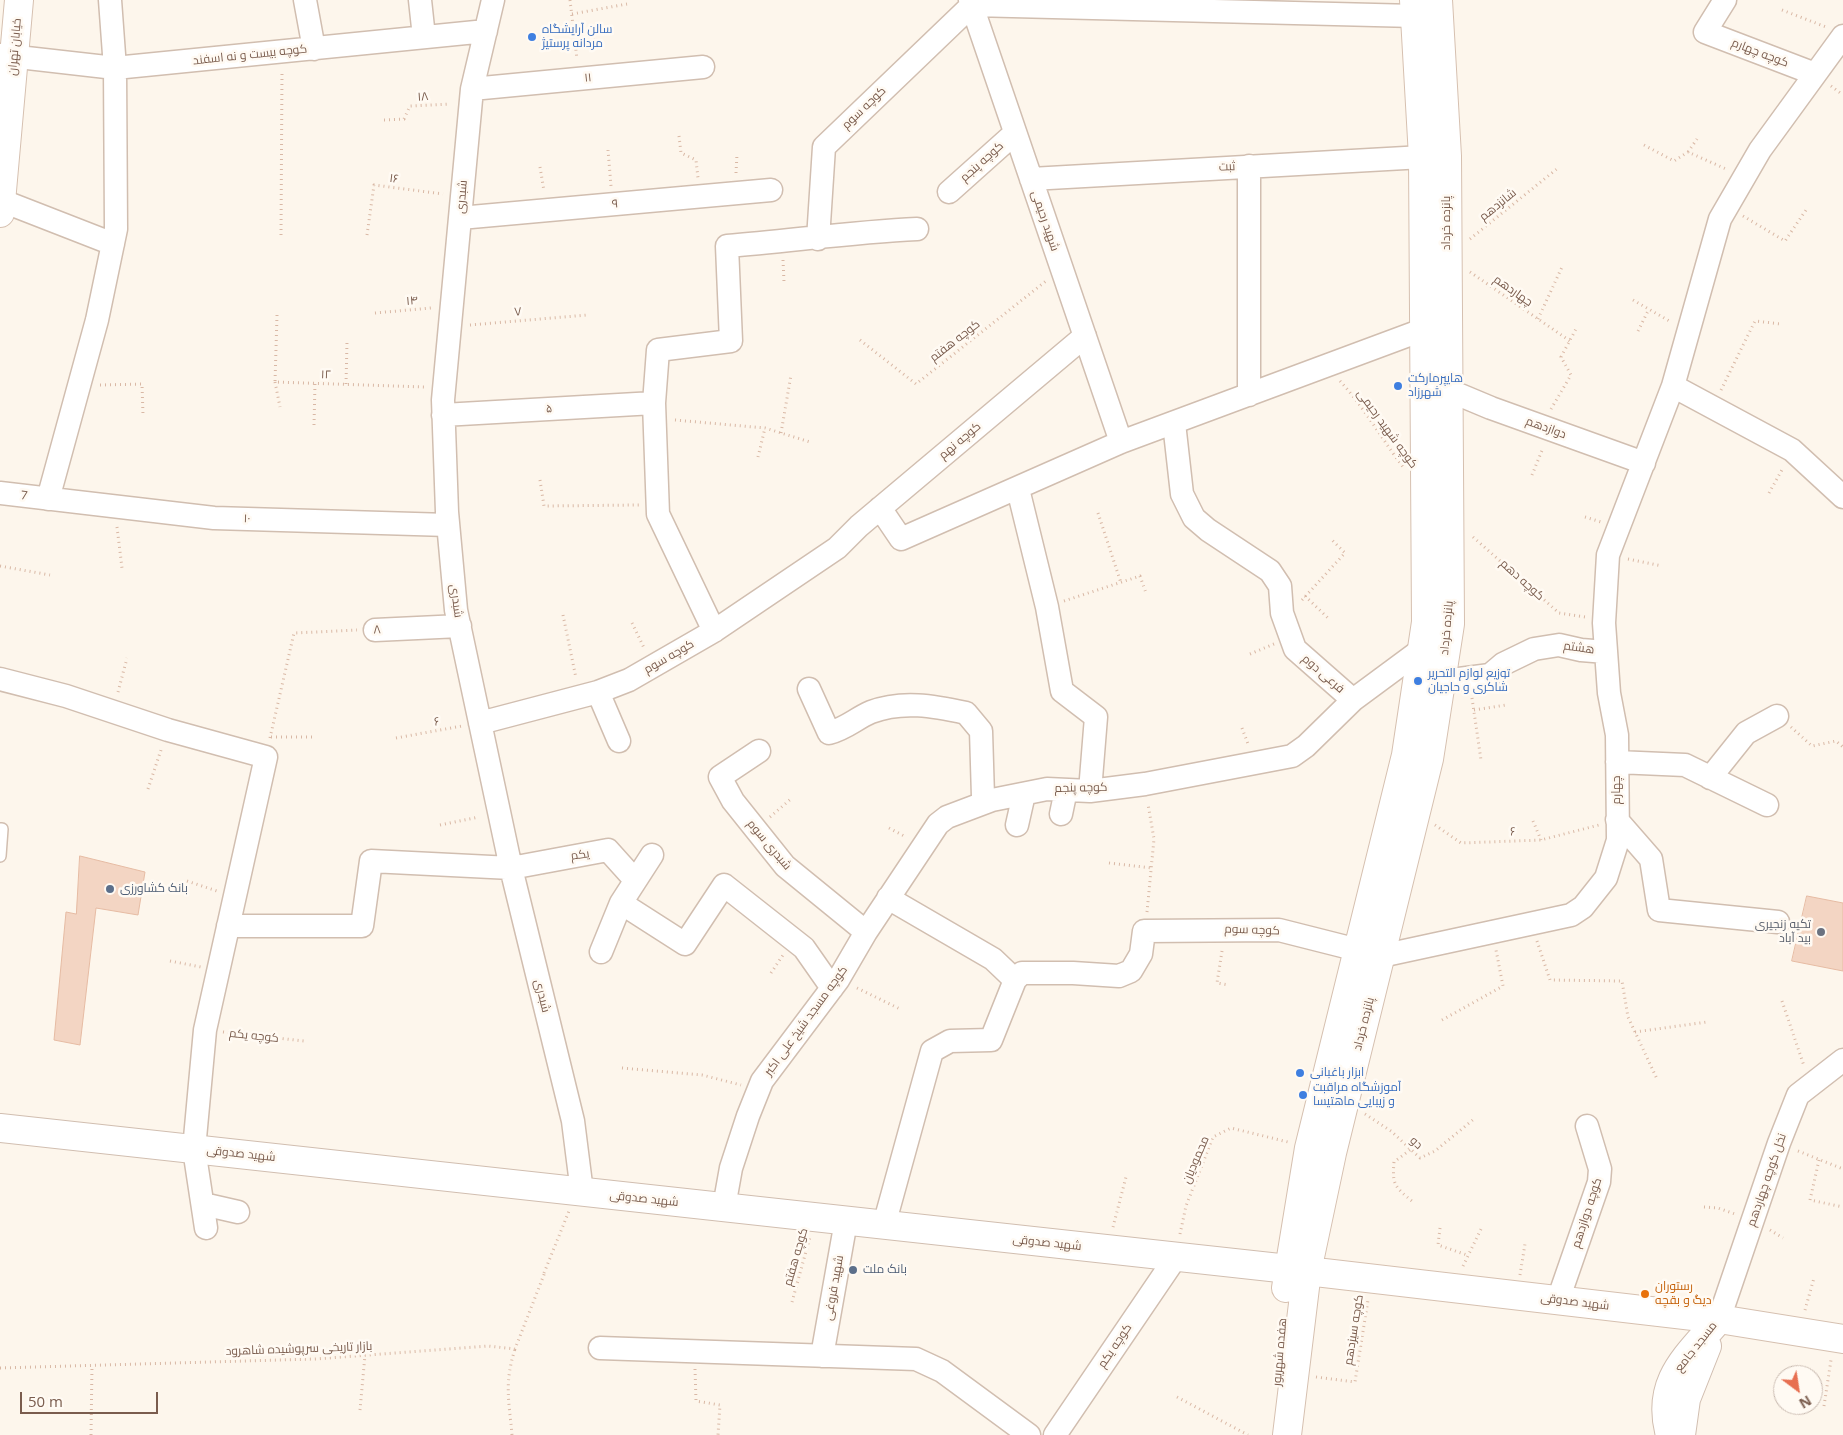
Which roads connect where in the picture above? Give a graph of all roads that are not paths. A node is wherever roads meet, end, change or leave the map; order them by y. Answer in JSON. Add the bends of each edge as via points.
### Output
{"nodes":[{"id":1,"x":19,"y":0,"type":"edge"},
{"id":2,"x":110,"y":0,"type":"edge"},
{"id":3,"x":305,"y":0,"type":"edge"},
{"id":4,"x":420,"y":0,"type":"edge"},
{"id":5,"x":493,"y":0,"type":"edge"},
{"id":6,"x":1438,"y":0,"type":"edge"},
{"id":7,"x":1725,"y":0,"type":"edge"},
{"id":8,"x":971,"y":2,"type":"edge"},
{"id":9,"x":1131,"y":5,"type":"edge"},
{"id":10,"x":1415,"y":8,"type":"edge"},
{"id":11,"x":486,"y":31,"type":"junction"},
{"id":12,"x":1839,"y":34,"type":"edge"},
{"id":13,"x":424,"y":38,"type":"junction"},
{"id":14,"x":314,"y":48,"type":"junction"},
{"id":15,"x":7,"y":55,"type":"edge"},
{"id":16,"x":703,"y":67,"type":"dead end"},
{"id":17,"x":115,"y":68,"type":"junction"},
{"id":18,"x":1815,"y":74,"type":"junction"},
{"id":19,"x":472,"y":96,"type":"junction"},
{"id":20,"x":1015,"y":133,"type":"junction"},
{"id":21,"x":1423,"y":157,"type":"junction"},
{"id":22,"x":1248,"y":166,"type":"junction"},
{"id":23,"x":1031,"y":179,"type":"junction"},
{"id":24,"x":771,"y":190,"type":"dead end"},
{"id":25,"x":949,"y":192,"type":"dead end"},
{"id":26,"x":0,"y":204,"type":"edge"},
{"id":27,"x":461,"y":207,"type":"junction"},
{"id":28,"x":917,"y":229,"type":"dead end"},
{"id":29,"x":818,"y":239,"type":"junction"},
{"id":30,"x":113,"y":244,"type":"junction"},
{"id":31,"x":1424,"y":329,"type":"junction"},
{"id":32,"x":1085,"y":336,"type":"junction"},
{"id":33,"x":1673,"y":386,"type":"junction"},
{"id":34,"x":1448,"y":390,"type":"junction"},
{"id":35,"x":1249,"y":395,"type":"junction"},
{"id":36,"x":654,"y":410,"type":"junction"},
{"id":37,"x":443,"y":415,"type":"junction"},
{"id":38,"x":1174,"y":422,"type":"junction"},
{"id":39,"x":1121,"y":442,"type":"junction"},
{"id":40,"x":1644,"y":462,"type":"junction"},
{"id":41,"x":1018,"y":489,"type":"junction"},
{"id":42,"x":0,"y":493,"type":"edge"},
{"id":43,"x":1843,"y":497,"type":"edge"},
{"id":44,"x":48,"y":499,"type":"junction"},
{"id":45,"x":880,"y":508,"type":"junction"},
{"id":46,"x":448,"y":525,"type":"junction"},
{"id":47,"x":838,"y":548,"type":"joint"},
{"id":48,"x":460,"y":626,"type":"junction"},
{"id":49,"x":375,"y":630,"type":"road end"},
{"id":50,"x":714,"y":631,"type":"junction"},
{"id":51,"x":1422,"y":648,"type":"junction"},
{"id":52,"x":1606,"y":652,"type":"junction"},
{"id":53,"x":0,"y":680,"type":"edge"},
{"id":54,"x":1441,"y":684,"type":"junction"},
{"id":55,"x":809,"y":688,"type":"dead end"},
{"id":56,"x":589,"y":694,"type":"junction"},
{"id":57,"x":1353,"y":700,"type":"junction"},
{"id":58,"x":1777,"y":716,"type":"road end"},
{"id":59,"x":480,"y":723,"type":"junction"},
{"id":60,"x":619,"y":741,"type":"dead end"},
{"id":61,"x":759,"y":751,"type":"dead end"},
{"id":62,"x":1617,"y":762,"type":"junction"},
{"id":63,"x":1710,"y":778,"type":"junction"},
{"id":64,"x":1066,"y":790,"type":"junction"},
{"id":65,"x":1090,"y":791,"type":"junction"},
{"id":66,"x":1024,"y":794,"type":"junction"},
{"id":67,"x":992,"y":800,"type":"junction"},
{"id":68,"x":1767,"y":805,"type":"dead end"},
{"id":69,"x":1061,"y":814,"type":"dead end"},
{"id":70,"x":1617,"y":820,"type":"junction"},
{"id":71,"x":1018,"y":825,"type":"dead end"},
{"id":72,"x":0,"y":829,"type":"edge"},
{"id":73,"x":652,"y":855,"type":"dead end"},
{"id":74,"x":0,"y":856,"type":"edge"},
{"id":75,"x":511,"y":868,"type":"junction"},
{"id":76,"x":635,"y":880,"type":"junction"},
{"id":77,"x":888,"y":898,"type":"junction"},
{"id":78,"x":620,"y":903,"type":"junction"},
{"id":79,"x":1778,"y":922,"type":"dead end"},
{"id":80,"x":228,"y":926,"type":"junction"},
{"id":81,"x":866,"y":932,"type":"junction"},
{"id":82,"x":601,"y":952,"type":"dead end"},
{"id":83,"x":1369,"y":953,"type":"junction"},
{"id":84,"x":1015,"y":980,"type":"junction"},
{"id":85,"x":835,"y":984,"type":"junction"},
{"id":86,"x":1843,"y":1060,"type":"edge"},
{"id":87,"x":1587,"y":1126,"type":"dead end"},
{"id":88,"x":0,"y":1128,"type":"edge"},
{"id":89,"x":194,"y":1149,"type":"junction"},
{"id":90,"x":578,"y":1192,"type":"junction"},
{"id":91,"x":202,"y":1204,"type":"junction"},
{"id":92,"x":724,"y":1207,"type":"junction"},
{"id":93,"x":238,"y":1212,"type":"dead end"},
{"id":94,"x":846,"y":1221,"type":"junction"},
{"id":95,"x":884,"y":1225,"type":"junction"},
{"id":96,"x":206,"y":1228,"type":"dead end"},
{"id":97,"x":1176,"y":1257,"type":"junction"},
{"id":98,"x":1297,"y":1270,"type":"junction"},
{"id":99,"x":1558,"y":1300,"type":"junction"},
{"id":100,"x":1718,"y":1319,"type":"junction"},
{"id":101,"x":1839,"y":1338,"type":"edge"},
{"id":102,"x":600,"y":1348,"type":"dead end"},
{"id":103,"x":822,"y":1356,"type":"junction"},
{"id":104,"x":1029,"y":1435,"type":"edge"},
{"id":105,"x":1055,"y":1435,"type":"edge"},
{"id":106,"x":1271,"y":1435,"type":"edge"},
{"id":107,"x":1286,"y":1435,"type":"edge"},
{"id":108,"x":1670,"y":1435,"type":"edge"},
{"id":109,"x":1681,"y":1435,"type":"edge"}],
"edges":[{"from":1,"to":15,"type":"main road","name":"خیابان تهران"},
{"from":2,"to":17,"type":"street"},
{"from":3,"to":14,"type":"street"},
{"from":4,"to":13,"type":"street"},
{"from":5,"to":11,"type":"street","name":"شبدری"},
{"from":6,"to":34,"type":"main road","name":"پانزده خرداد","via":[[1447,156]]},
{"from":7,"to":18,"type":"street","name":"کوچه چهارم","via":[[1706,32]]},
{"from":8,"to":9,"type":"street"},
{"from":8,"to":20,"type":"street","name":"شهید رحیمی"},
{"from":8,"to":29,"type":"street","name":"کوچه سوم","via":[[824,147]]},
{"from":9,"to":10,"type":"street"},
{"from":10,"to":21,"type":"main road","name":"پانزده خرداد"},
{"from":11,"to":13,"type":"street","name":"کوچه بیست و نه اسفند"},
{"from":11,"to":19,"type":"street","name":"شبدری"},
{"from":12,"to":18,"type":"street","name":"چهارم"},
{"from":13,"to":14,"type":"street","name":"کوچه بیست و نه اسفند"},
{"from":14,"to":17,"type":"street","name":"کوچه بیست و نه اسفند"},
{"from":15,"to":17,"type":"street","name":"کوچه بیست و نه اسفند"},
{"from":15,"to":26,"type":"main road","name":"خیابان تهران"},
{"from":16,"to":19,"type":"street","name":"۱۱","via":[[579,79]]},
{"from":17,"to":30,"type":"street","via":[[116,230]]},
{"from":18,"to":33,"type":"street","name":"چهارم","via":[[1760,150],[1720,219]]},
{"from":19,"to":27,"type":"street","name":"شبدری"},
{"from":20,"to":23,"type":"street","name":"شهید رحیمی"},
{"from":20,"to":25,"type":"street","name":"کوچه پنجم"},
{"from":21,"to":22,"type":"street","name":"ثبت"},
{"from":21,"to":31,"type":"main road","name":"پانزده خرداد"},
{"from":22,"to":23,"type":"street","name":"ثبت"},
{"from":22,"to":35,"type":"street"},
{"from":23,"to":32,"type":"street","name":"شهید رحیمی"},
{"from":24,"to":27,"type":"street","name":"۹","via":[[613,204]]},
{"from":26,"to":30,"type":"street"},
{"from":27,"to":37,"type":"street","name":"شبدری"},
{"from":28,"to":29,"type":"street","via":[[871,231]]},
{"from":29,"to":36,"type":"street","via":[[726,246],[731,340],[658,350]]},
{"from":30,"to":44,"type":"street","via":[[98,320]]},
{"from":31,"to":35,"type":"street"},
{"from":31,"to":51,"type":"main road","name":"پانزده خرداد","via":[[1426,622]]},
{"from":32,"to":39,"type":"street","name":"شهید رحیمی"},
{"from":32,"to":45,"type":"street","name":"کوچه نهم"},
{"from":33,"to":40,"type":"street","name":"چهارم"},
{"from":33,"to":43,"type":"street","via":[[1792,450]]},
{"from":34,"to":40,"type":"street","name":"دوازدهم"},
{"from":34,"to":54,"type":"main road","name":"پانزده خرداد","via":[[1450,624]]},
{"from":35,"to":38,"type":"street"},
{"from":36,"to":37,"type":"street","name":"۵"},
{"from":36,"to":50,"type":"street","via":[[658,514]]},
{"from":37,"to":46,"type":"street","name":"شبدری"},
{"from":38,"to":39,"type":"street"},
{"from":38,"to":57,"type":"street","name":"فرعی دوم","via":[[1182,494],[1194,518],[1270,571],[1280,586],[1284,619],[1295,649]]},
{"from":39,"to":41,"type":"street"},
{"from":40,"to":52,"type":"street","name":"چهارم","via":[[1608,555],[1604,617]]},
{"from":41,"to":45,"type":"street","via":[[901,539]]},
{"from":41,"to":65,"type":"street","via":[[1047,607],[1062,691],[1096,717]]},
{"from":42,"to":44,"type":"street","name":"7"},
{"from":44,"to":46,"type":"street","name":"۱۰","via":[[214,518]]},
{"from":45,"to":47,"type":"street","name":"کوچه نهم"},
{"from":46,"to":48,"type":"street","name":"شبدری"},
{"from":47,"to":50,"type":"street","name":"کوچه سوم"},
{"from":48,"to":49,"type":"street","name":"۸"},
{"from":48,"to":59,"type":"street","name":"شبدری"},
{"from":50,"to":56,"type":"street","name":"کوچه سوم","via":[[629,680]]},
{"from":51,"to":57,"type":"street","name":"کوچه پنجم"},
{"from":51,"to":83,"type":"main road","name":"پانزده خرداد","via":[[1406,755]]},
{"from":52,"to":54,"type":"street","name":"هشتم","via":[[1559,645],[1534,649],[1503,664],[1490,675]]},
{"from":52,"to":62,"type":"street","name":"چهارم","via":[[1617,735]]},
{"from":53,"to":80,"type":"street","via":[[113,710],[168,730],[268,747]]},
{"from":54,"to":83,"type":"main road","name":"پانزده خرداد","via":[[1429,759],[1416,812]]},
{"from":55,"to":67,"type":"street","via":[[829,733],[846,728],[868,713],[888,706],[928,705],[966,713],[981,731],[981,787],[983,797]]},
{"from":56,"to":59,"type":"street","name":"کوچه سوم"},
{"from":56,"to":60,"type":"street"},
{"from":57,"to":65,"type":"street","name":"کوچه پنجم","via":[[1292,756]]},
{"from":58,"to":63,"type":"street","via":[[1746,733]]},
{"from":59,"to":75,"type":"street","name":"شبدری"},
{"from":61,"to":81,"type":"street","name":"شبدری سوم","via":[[720,777],[733,801],[785,866]]},
{"from":62,"to":63,"type":"street","via":[[1685,765]]},
{"from":62,"to":70,"type":"street","name":"چهارم"},
{"from":63,"to":68,"type":"street"},
{"from":64,"to":65,"type":"street","name":"کوچه پنجم"},
{"from":64,"to":66,"type":"street","name":"کوچه پنجم","via":[[1047,789]]},
{"from":64,"to":69,"type":"street"},
{"from":66,"to":67,"type":"street","name":"کوچه پنجم"},
{"from":66,"to":71,"type":"street"},
{"from":67,"to":77,"type":"street","name":"کوچه مسجد شیخ علی اکبر","via":[[947,817],[938,824]]},
{"from":70,"to":79,"type":"street","via":[[1651,859],[1659,910]]},
{"from":70,"to":83,"type":"street","name":"چهارم","via":[[1618,840],[1606,878],[1583,907],[1571,915]]},
{"from":72,"to":74,"type":"lane"},
{"from":73,"to":76,"type":"street"},
{"from":75,"to":76,"type":"street","name":"یکم","via":[[608,850]]},
{"from":75,"to":80,"type":"street","via":[[371,861],[362,926]]},
{"from":75,"to":90,"type":"street","name":"شبدری","via":[[572,1121]]},
{"from":76,"to":78,"type":"street"},
{"from":77,"to":81,"type":"street","name":"کوچه مسجد شیخ علی اکبر"},
{"from":77,"to":84,"type":"street","via":[[993,959]]},
{"from":78,"to":82,"type":"street"},
{"from":78,"to":85,"type":"street","via":[[685,944],[724,885],[804,948]]},
{"from":80,"to":89,"type":"street","via":[[205,1030]]},
{"from":81,"to":85,"type":"street","name":"کوچه مسجد شیخ علی اکبر"},
{"from":83,"to":84,"type":"street","name":"کوچه سوم","via":[[1279,930],[1144,931],[1140,954],[1131,971],[1119,976],[1022,973]]},
{"from":83,"to":98,"type":"main road","name":"پانزده خرداد","via":[[1343,1106]]},
{"from":83,"to":98,"type":"main road","name":"پانزده خرداد","via":[[1309,1148]]},
{"from":84,"to":95,"type":"street","via":[[991,1040],[950,1041],[932,1051]]},
{"from":85,"to":92,"type":"street","name":"کوچه مسجد شیخ علی اکبر","via":[[762,1081],[731,1168]]},
{"from":86,"to":100,"type":"street","name":"نخل کوچه چهاردهم","via":[[1798,1095],[1778,1143]]},
{"from":87,"to":99,"type":"street","name":"کوچه دوازدهم","via":[[1600,1169],[1599,1182]]},
{"from":88,"to":89,"type":"main road","name":"شهید صدوقی"},
{"from":89,"to":90,"type":"main road","name":"شهید صدوقی"},
{"from":89,"to":91,"type":"street"},
{"from":90,"to":92,"type":"main road","name":"شهید صدوقی"},
{"from":91,"to":93,"type":"street"},
{"from":91,"to":96,"type":"street"},
{"from":92,"to":94,"type":"main road","name":"شهید صدوقی"},
{"from":94,"to":95,"type":"main road","name":"شهید صدوقی"},
{"from":94,"to":103,"type":"street","name":"شهید فروغی"},
{"from":95,"to":97,"type":"main road","name":"شهید صدوقی"},
{"from":97,"to":98,"type":"main road","name":"شهید صدوقی"},
{"from":97,"to":105,"type":"street","name":"کوچه یکم"},
{"from":98,"to":99,"type":"main road","name":"شهید صدوقی"},
{"from":98,"to":106,"type":"main road","name":"هفده شهریور"},
{"from":98,"to":107,"type":"main road","name":"هفده شهریور","via":[[1294,1374]]},
{"from":99,"to":100,"type":"main road","name":"شهید صدوقی"},
{"from":100,"to":101,"type":"main road","name":"شهید صدوقی"},
{"from":100,"to":108,"type":"main road","name":"مسجد جامع","via":[[1676,1372],[1667,1393],[1665,1417]]},
{"from":100,"to":109,"type":"main road","name":"مسجد جامع","via":[[1686,1399]]},
{"from":102,"to":103,"type":"street"},
{"from":103,"to":104,"type":"street","via":[[916,1359],[942,1371]]}]}
